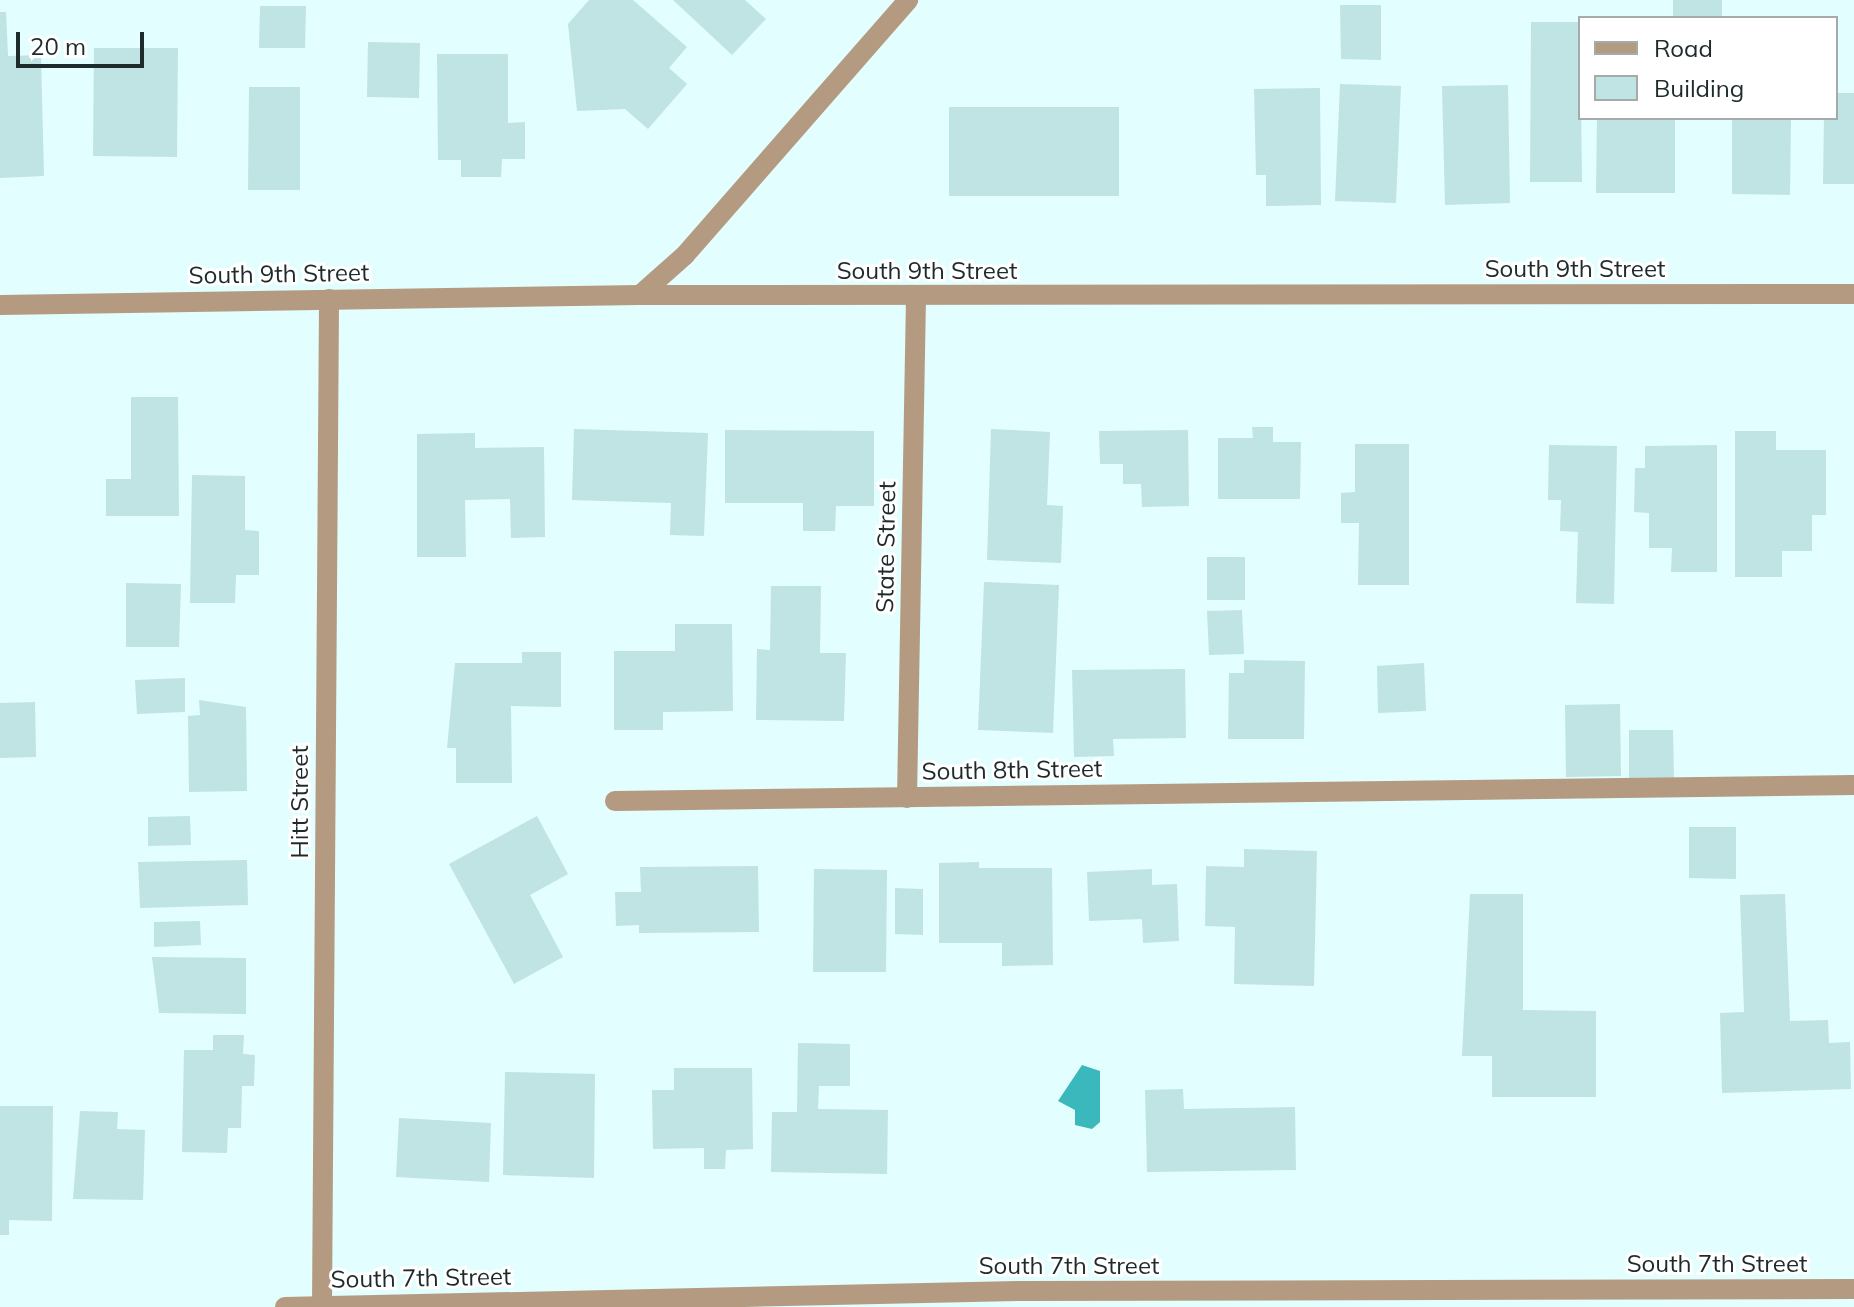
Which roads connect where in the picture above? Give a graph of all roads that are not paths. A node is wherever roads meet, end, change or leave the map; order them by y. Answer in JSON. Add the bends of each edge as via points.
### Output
{"nodes":[{"id":1,"x":908,"y":0,"type":"edge"},
{"id":2,"x":1854,"y":294,"type":"edge"},
{"id":3,"x":640,"y":295,"type":"junction"},
{"id":4,"x":916,"y":297,"type":"junction"},
{"id":5,"x":329,"y":299,"type":"junction"},
{"id":6,"x":0,"y":305,"type":"edge"},
{"id":7,"x":1854,"y":785,"type":"edge"},
{"id":8,"x":907,"y":798,"type":"junction"},
{"id":9,"x":615,"y":801,"type":"dead end"},
{"id":10,"x":1854,"y":1289,"type":"edge"},
{"id":11,"x":1022,"y":1299,"type":"edge"},
{"id":12,"x":322,"y":1306,"type":"edge"},
{"id":13,"x":285,"y":1307,"type":"edge"}],
"edges":[{"from":1,"to":3,"type":"street","via":[[685,255]]},
{"from":2,"to":4,"type":"street","name":"South 9th Street"},
{"from":3,"to":4,"type":"street","name":"South 9th Street"},
{"from":3,"to":5,"type":"street","name":"South 9th Street"},
{"from":4,"to":8,"type":"street","name":"State Street"},
{"from":5,"to":6,"type":"street","name":"South 9th Street"},
{"from":5,"to":12,"type":"street","name":"Hitt Street"},
{"from":7,"to":8,"type":"street","name":"South 8th Street"},
{"from":8,"to":9,"type":"street","name":"South 8th Street"},
{"from":10,"to":11,"type":"street","name":"South 7th Street"},
{"from":11,"to":12,"type":"street","name":"South 7th Street"},
{"from":12,"to":13,"type":"street","name":"South 7th Street"}]}
